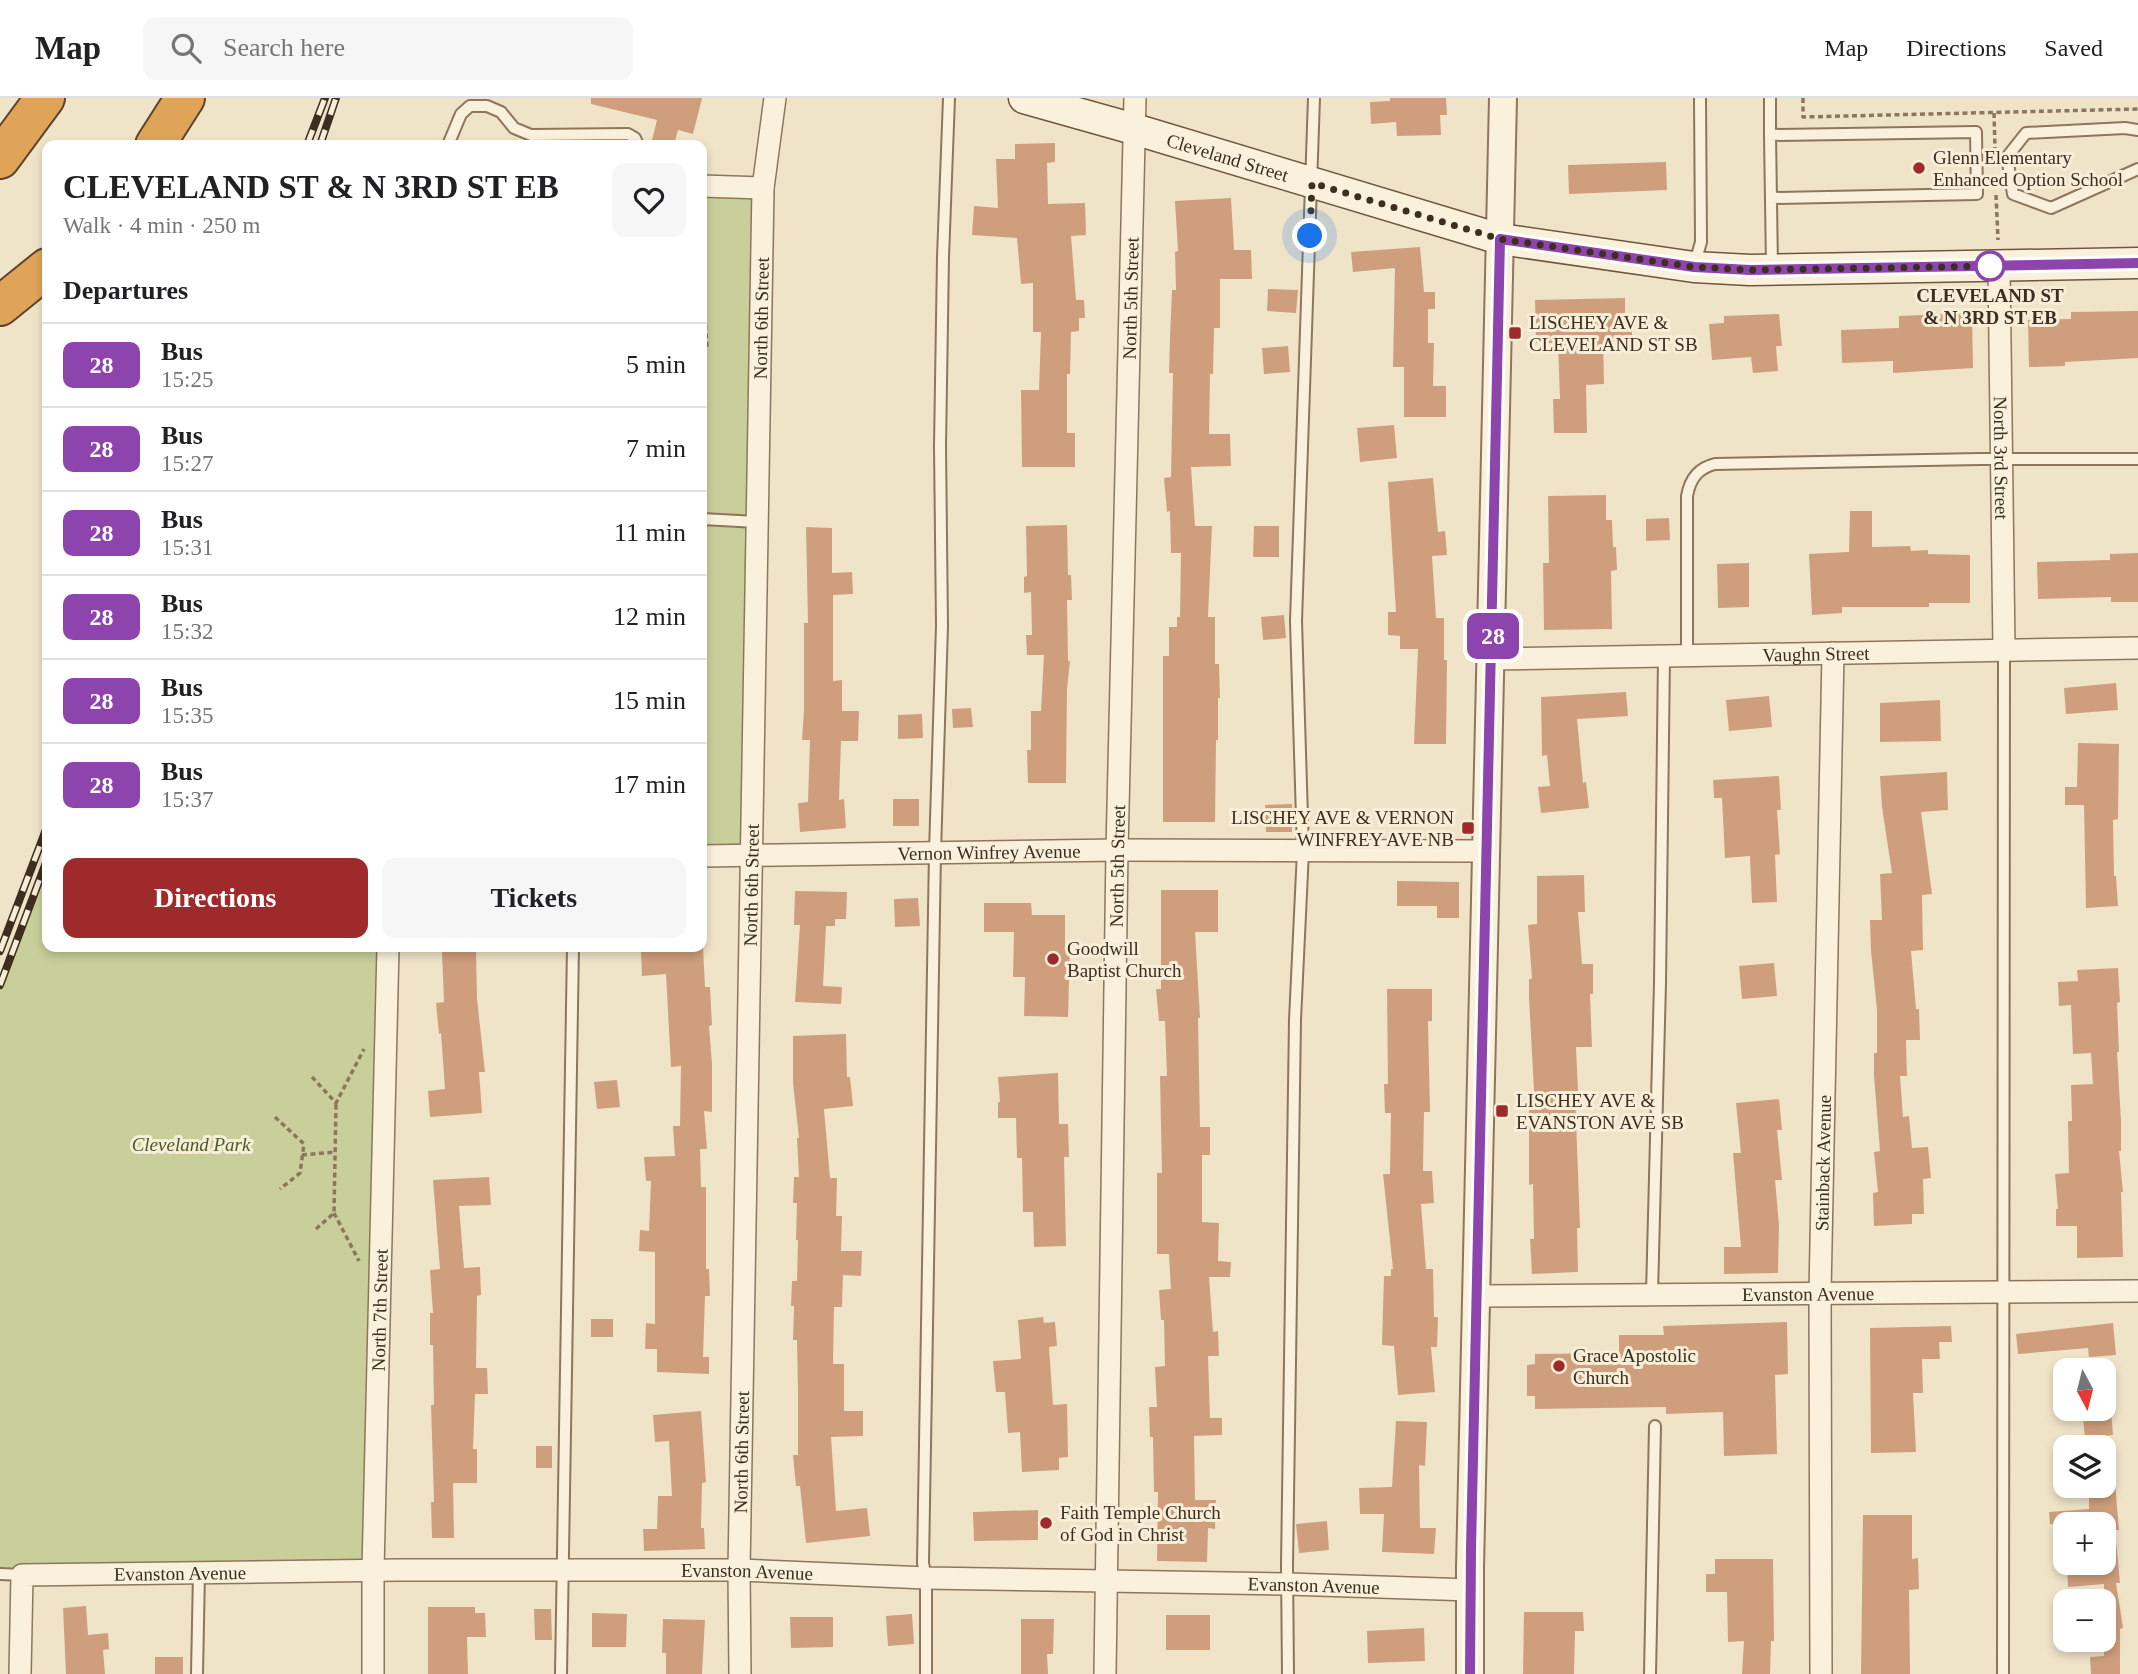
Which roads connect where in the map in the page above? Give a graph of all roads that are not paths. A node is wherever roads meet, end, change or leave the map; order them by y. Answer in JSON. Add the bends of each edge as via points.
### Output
{"nodes":[{"id":1,"x":45,"y":98,"type":"edge"},
{"id":2,"x":185,"y":98,"type":"edge"},
{"id":3,"x":775,"y":98,"type":"edge"},
{"id":4,"x":949,"y":98,"type":"edge"},
{"id":5,"x":1024,"y":98,"type":"edge"},
{"id":6,"x":1135,"y":98,"type":"edge"},
{"id":7,"x":1314,"y":98,"type":"edge"},
{"id":8,"x":1503,"y":98,"type":"edge"},
{"id":9,"x":1700,"y":98,"type":"edge"},
{"id":10,"x":1770,"y":98,"type":"edge"},
{"id":11,"x":1134,"y":129,"type":"junction"},
{"id":12,"x":2138,"y":130,"type":"edge"},
{"id":13,"x":1770,"y":135,"type":"junction"},
{"id":14,"x":158,"y":140,"type":"edge"},
{"id":15,"x":450,"y":140,"type":"edge"},
{"id":16,"x":636,"y":140,"type":"edge"},
{"id":17,"x":0,"y":159,"type":"edge"},
{"id":18,"x":2138,"y":169,"type":"edge"},
{"id":19,"x":1312,"y":183,"type":"junction"},
{"id":20,"x":707,"y":186,"type":"edge"},
{"id":21,"x":764,"y":188,"type":"junction"},
{"id":22,"x":1772,"y":198,"type":"junction"},
{"id":23,"x":1500,"y":239,"type":"junction"},
{"id":24,"x":2138,"y":263,"type":"edge"},
{"id":25,"x":1999,"y":266,"type":"junction"},
{"id":26,"x":1694,"y":267,"type":"junction"},
{"id":27,"x":1772,"y":270,"type":"junction"},
{"id":28,"x":42,"y":272,"type":"edge"},
{"id":29,"x":0,"y":306,"type":"edge"},
{"id":30,"x":2002,"y":459,"type":"junction"},
{"id":31,"x":2138,"y":459,"type":"edge"},
{"id":32,"x":707,"y":519,"type":"edge"},
{"id":33,"x":757,"y":522,"type":"junction"},
{"id":34,"x":2138,"y":648,"type":"edge"},
{"id":35,"x":2004,"y":650,"type":"junction"},
{"id":36,"x":1833,"y":653,"type":"junction"},
{"id":37,"x":1664,"y":656,"type":"junction"},
{"id":38,"x":1687,"y":656,"type":"junction"},
{"id":39,"x":1492,"y":659,"type":"junction"},
{"id":40,"x":1117,"y":850,"type":"junction"},
{"id":41,"x":1303,"y":851,"type":"junction"},
{"id":42,"x":1487,"y":851,"type":"junction"},
{"id":43,"x":935,"y":852,"type":"junction"},
{"id":44,"x":751,"y":854,"type":"junction"},
{"id":45,"x":707,"y":856,"type":"edge"},
{"id":46,"x":388,"y":952,"type":"edge"},
{"id":47,"x":572,"y":952,"type":"edge"},
{"id":48,"x":2004,"y":1291,"type":"junction"},
{"id":49,"x":2138,"y":1291,"type":"edge"},
{"id":50,"x":1820,"y":1293,"type":"junction"},
{"id":51,"x":1652,"y":1294,"type":"junction"},
{"id":52,"x":1477,"y":1296,"type":"junction"},
{"id":53,"x":1655,"y":1426,"type":"dead end"},
{"id":54,"x":373,"y":1570,"type":"junction"},
{"id":55,"x":562,"y":1570,"type":"junction"},
{"id":56,"x":739,"y":1570,"type":"junction"},
{"id":57,"x":199,"y":1572,"type":"junction"},
{"id":58,"x":0,"y":1574,"type":"edge"},
{"id":59,"x":22,"y":1575,"type":"junction"},
{"id":60,"x":926,"y":1578,"type":"junction"},
{"id":61,"x":1107,"y":1581,"type":"junction"},
{"id":62,"x":1288,"y":1584,"type":"junction"},
{"id":63,"x":1471,"y":1590,"type":"junction"},
{"id":64,"x":20,"y":1674,"type":"edge"},
{"id":65,"x":197,"y":1674,"type":"edge"},
{"id":66,"x":373,"y":1674,"type":"edge"},
{"id":67,"x":561,"y":1674,"type":"edge"},
{"id":68,"x":740,"y":1674,"type":"edge"},
{"id":69,"x":926,"y":1674,"type":"edge"},
{"id":70,"x":1105,"y":1674,"type":"edge"},
{"id":71,"x":1289,"y":1674,"type":"edge"},
{"id":72,"x":1470,"y":1674,"type":"edge"},
{"id":73,"x":1650,"y":1674,"type":"edge"},
{"id":74,"x":1821,"y":1674,"type":"edge"},
{"id":75,"x":2003,"y":1674,"type":"edge"}],
"edges":[{"from":1,"to":17,"type":"highway"},
{"from":2,"to":14,"type":"highway"},
{"from":3,"to":21,"type":"street","name":"North 6th Street"},
{"from":4,"to":43,"type":"lane"},
{"from":5,"to":11,"type":"main road","name":"Cleveland Street"},
{"from":6,"to":11,"type":"street","name":"North 5th Street"},
{"from":7,"to":19,"type":"lane"},
{"from":8,"to":23,"type":"street"},
{"from":9,"to":26,"type":"lane","via":[[1701,242]]},
{"from":10,"to":13,"type":"lane"},
{"from":11,"to":19,"type":"main road","name":"Cleveland Street"},
{"from":11,"to":40,"type":"street","name":"North 5th Street"},
{"from":12,"to":18,"type":"lane","via":[[2026,133],[2007,156],[2013,194],[2051,208]]},
{"from":13,"to":22,"type":"lane"},
{"from":13,"to":22,"type":"lane","via":[[1976,132],[1977,194]]},
{"from":15,"to":16,"type":"lane","via":[[461,114],[470,106],[487,106],[500,112],[514,128],[531,135],[628,134]]},
{"from":19,"to":23,"type":"main road","name":"Cleveland Street"},
{"from":19,"to":41,"type":"lane","via":[[1296,621]]},
{"from":20,"to":21,"type":"street"},
{"from":21,"to":33,"type":"street","name":"North 6th Street"},
{"from":22,"to":27,"type":"lane"},
{"from":23,"to":26,"type":"main road","name":"Cleveland Street"},
{"from":23,"to":39,"type":"street"},
{"from":24,"to":25,"type":"main road","name":"Cleveland Street"},
{"from":25,"to":27,"type":"main road","name":"Cleveland Street"},
{"from":25,"to":30,"type":"street","name":"North 3rd Street"},
{"from":26,"to":27,"type":"main road","name":"Cleveland Street"},
{"from":28,"to":29,"type":"highway"},
{"from":30,"to":31,"type":"lane"},
{"from":30,"to":35,"type":"street","name":"North 3rd Street"},
{"from":30,"to":38,"type":"lane","via":[[1715,464],[1698,471],[1687,496]]},
{"from":32,"to":33,"type":"lane"},
{"from":33,"to":44,"type":"street","name":"North 6th Street"},
{"from":34,"to":35,"type":"street","name":"Vaughn Street"},
{"from":35,"to":36,"type":"street","name":"Vaughn Street"},
{"from":35,"to":48,"type":"lane"},
{"from":36,"to":38,"type":"street","name":"Vaughn Street"},
{"from":36,"to":50,"type":"street","name":"Stainback Avenue"},
{"from":37,"to":38,"type":"street","name":"Vaughn Street"},
{"from":37,"to":39,"type":"street","name":"Vaughn Street"},
{"from":37,"to":51,"type":"lane"},
{"from":39,"to":42,"type":"street"},
{"from":40,"to":41,"type":"street","name":"Vernon Winfrey Avenue"},
{"from":40,"to":43,"type":"street","name":"Vernon Winfrey Avenue"},
{"from":40,"to":61,"type":"street","name":"North 5th Street"},
{"from":41,"to":42,"type":"street","name":"Vernon Winfrey Avenue"},
{"from":41,"to":62,"type":"lane","via":[[1295,1020]]},
{"from":42,"to":52,"type":"street"},
{"from":43,"to":44,"type":"street","name":"Vernon Winfrey Avenue"},
{"from":43,"to":60,"type":"lane"},
{"from":44,"to":45,"type":"street","name":"Vernon Winfrey Avenue"},
{"from":44,"to":56,"type":"street","name":"North 6th Street"},
{"from":46,"to":54,"type":"street","name":"North 7th Street"},
{"from":47,"to":55,"type":"lane"},
{"from":48,"to":49,"type":"street","name":"Evanston Avenue"},
{"from":48,"to":50,"type":"street","name":"Evanston Avenue"},
{"from":48,"to":75,"type":"lane"},
{"from":50,"to":51,"type":"street","name":"Evanston Avenue"},
{"from":50,"to":74,"type":"street","name":"Stainback Avenue"},
{"from":51,"to":52,"type":"street","name":"Evanston Avenue"},
{"from":52,"to":63,"type":"street"},
{"from":53,"to":73,"type":"lane"},
{"from":54,"to":55,"type":"street","name":"Evanston Avenue"},
{"from":54,"to":57,"type":"street","name":"Evanston Avenue"},
{"from":54,"to":66,"type":"street","name":"North 7th Street"},
{"from":55,"to":56,"type":"street","name":"Evanston Avenue"},
{"from":55,"to":67,"type":"lane"},
{"from":56,"to":60,"type":"street","name":"Evanston Avenue"},
{"from":56,"to":68,"type":"street","name":"North 6th Street"},
{"from":57,"to":59,"type":"street","name":"Evanston Avenue"},
{"from":57,"to":65,"type":"lane"},
{"from":58,"to":59,"type":"lane"},
{"from":59,"to":64,"type":"street"},
{"from":60,"to":61,"type":"street","name":"Evanston Avenue"},
{"from":60,"to":69,"type":"lane"},
{"from":61,"to":62,"type":"street","name":"Evanston Avenue"},
{"from":61,"to":70,"type":"street","name":"North 5th Street"},
{"from":62,"to":63,"type":"street","name":"Evanston Avenue"},
{"from":62,"to":71,"type":"lane"},
{"from":63,"to":72,"type":"street"}]}
